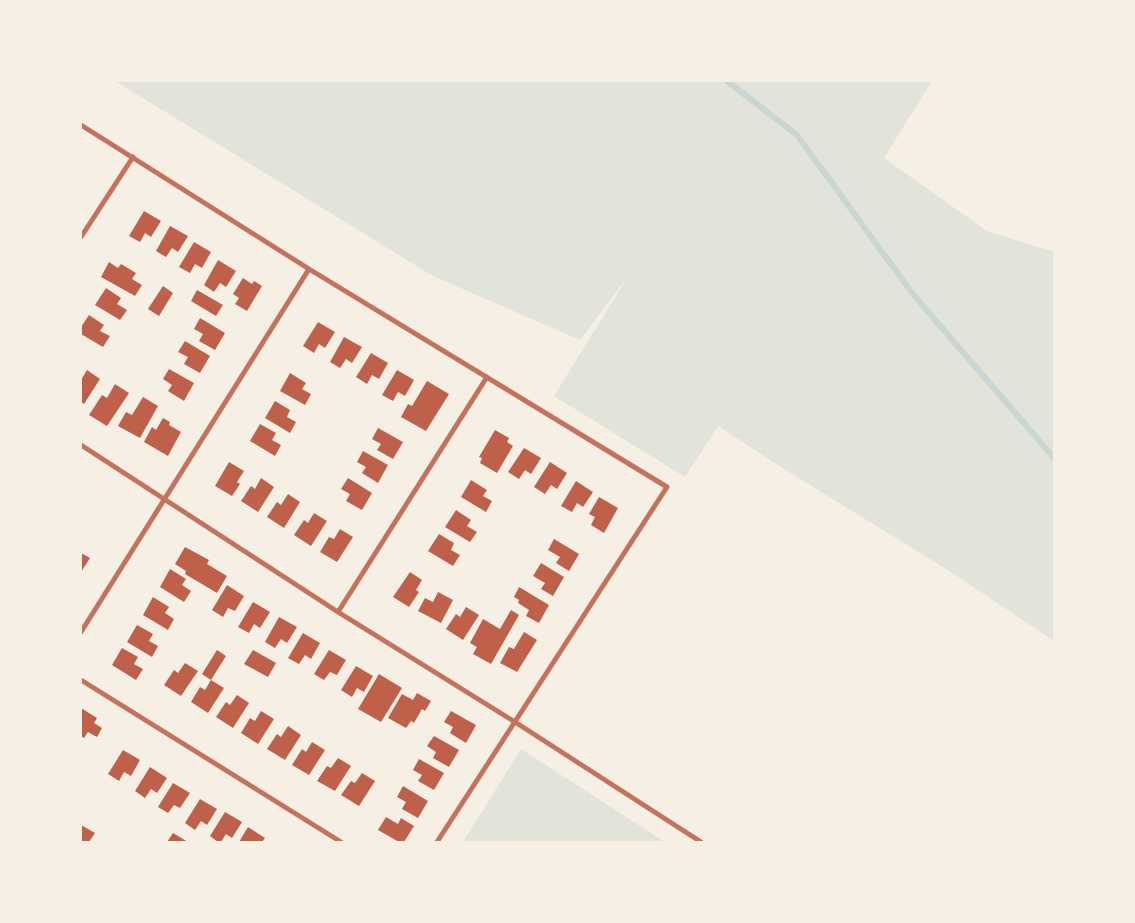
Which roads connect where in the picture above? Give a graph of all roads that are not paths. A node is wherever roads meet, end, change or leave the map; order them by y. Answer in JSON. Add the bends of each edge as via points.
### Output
{"nodes":[{"id":1,"x":81,"y":125,"type":"edge"},
{"id":2,"x":133,"y":157,"type":"junction"},
{"id":3,"x":81,"y":237,"type":"edge"},
{"id":4,"x":309,"y":269,"type":"junction"},
{"id":5,"x":487,"y":377,"type":"junction"},
{"id":6,"x":81,"y":445,"type":"edge"},
{"id":7,"x":164,"y":500,"type":"junction"},
{"id":8,"x":338,"y":612,"type":"junction"},
{"id":9,"x":81,"y":632,"type":"edge"},
{"id":10,"x":81,"y":680,"type":"edge"},
{"id":11,"x":515,"y":722,"type":"junction"},
{"id":12,"x":341,"y":842,"type":"edge"},
{"id":13,"x":437,"y":842,"type":"edge"},
{"id":14,"x":701,"y":842,"type":"edge"}],
"edges":[{"from":1,"to":2,"type":"street"},
{"from":2,"to":3,"type":"street"},
{"from":2,"to":4,"type":"street"},
{"from":4,"to":5,"type":"street"},
{"from":4,"to":7,"type":"street"},
{"from":5,"to":8,"type":"street"},
{"from":5,"to":11,"type":"street","via":[[667,487]]},
{"from":6,"to":7,"type":"street"},
{"from":7,"to":8,"type":"street"},
{"from":7,"to":9,"type":"street"},
{"from":8,"to":11,"type":"street"},
{"from":10,"to":12,"type":"street"},
{"from":11,"to":13,"type":"street"},
{"from":11,"to":14,"type":"street"}]}
